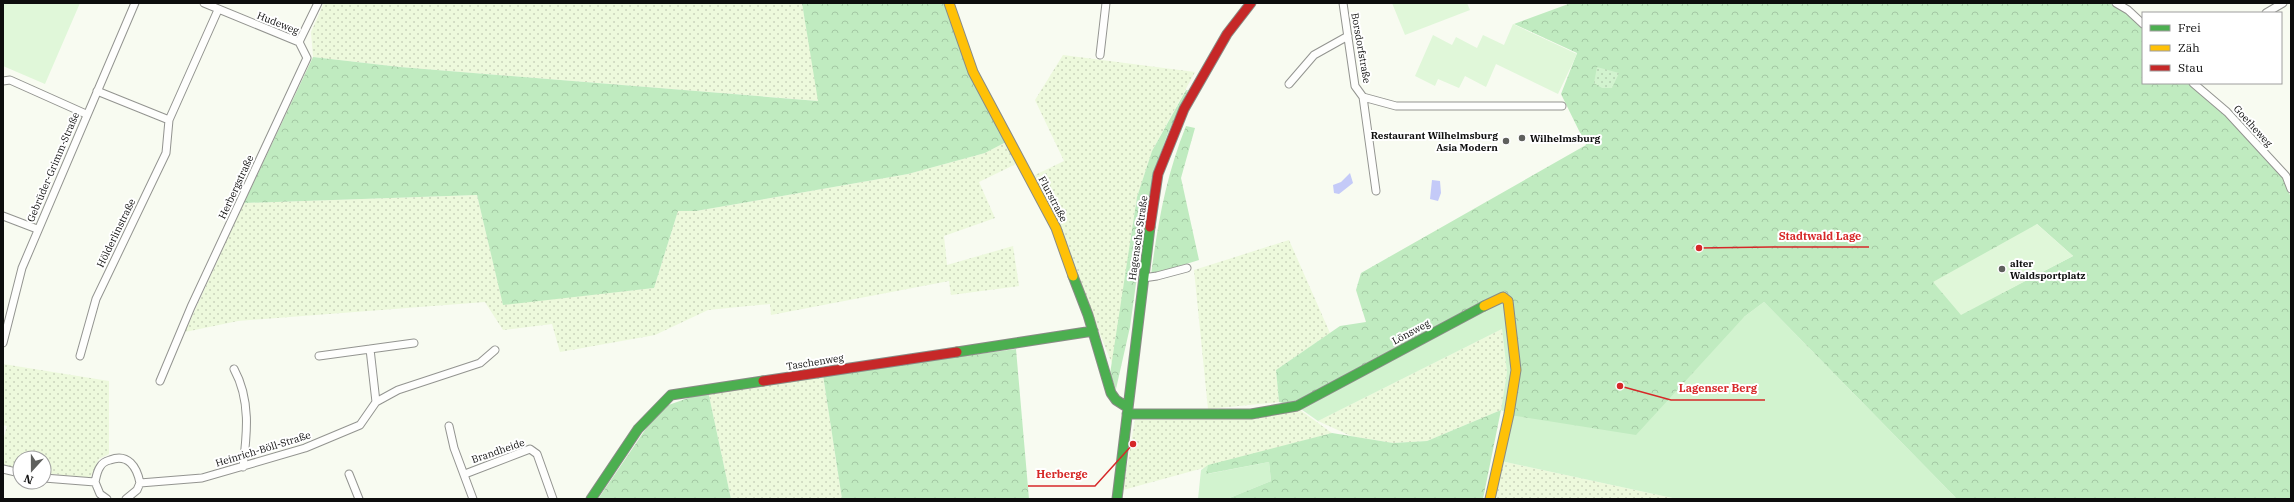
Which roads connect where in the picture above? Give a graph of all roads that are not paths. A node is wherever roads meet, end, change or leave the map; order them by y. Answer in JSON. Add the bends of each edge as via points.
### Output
{"nodes":[{"id":1,"x":135,"y":3,"type":"edge"},
{"id":2,"x":204,"y":3,"type":"edge"},
{"id":3,"x":318,"y":3,"type":"edge"},
{"id":4,"x":949,"y":3,"type":"edge"},
{"id":5,"x":1106,"y":3,"type":"edge"},
{"id":6,"x":1251,"y":3,"type":"edge"},
{"id":7,"x":1343,"y":3,"type":"edge"},
{"id":8,"x":2116,"y":3,"type":"edge"},
{"id":9,"x":2283,"y":3,"type":"edge"},
{"id":10,"x":218,"y":10,"type":"junction"},
{"id":11,"x":2268,"y":12,"type":"edge"},
{"id":12,"x":2142,"y":23,"type":"edge"},
{"id":13,"x":1348,"y":36,"type":"junction"},
{"id":14,"x":299,"y":42,"type":"junction"},
{"id":15,"x":1100,"y":55,"type":"dead end"},
{"id":16,"x":3,"y":81,"type":"edge"},
{"id":17,"x":1289,"y":84,"type":"dead end"},
{"id":18,"x":2194,"y":84,"type":"edge"},
{"id":19,"x":97,"y":91,"type":"junction"},
{"id":20,"x":1363,"y":97,"type":"junction"},
{"id":21,"x":1562,"y":106,"type":"dead end"},
{"id":22,"x":86,"y":114,"type":"junction"},
{"id":23,"x":169,"y":120,"type":"junction"},
{"id":24,"x":2291,"y":189,"type":"edge"},
{"id":25,"x":1376,"y":191,"type":"dead end"},
{"id":26,"x":3,"y":216,"type":"edge"},
{"id":27,"x":37,"y":229,"type":"junction"},
{"id":28,"x":1187,"y":268,"type":"dead end"},
{"id":29,"x":1143,"y":278,"type":"junction"},
{"id":30,"x":1093,"y":331,"type":"junction"},
{"id":31,"x":3,"y":343,"type":"edge"},
{"id":32,"x":414,"y":343,"type":"dead end"},
{"id":33,"x":370,"y":349,"type":"junction"},
{"id":34,"x":495,"y":350,"type":"dead end"},
{"id":35,"x":80,"y":356,"type":"dead end"},
{"id":36,"x":319,"y":356,"type":"dead end"},
{"id":37,"x":234,"y":369,"type":"dead end"},
{"id":38,"x":160,"y":381,"type":"dead end"},
{"id":39,"x":376,"y":402,"type":"junction"},
{"id":40,"x":1127,"y":410,"type":"junction"},
{"id":41,"x":449,"y":426,"type":"dead end"},
{"id":42,"x":243,"y":467,"type":"junction"},
{"id":43,"x":349,"y":474,"type":"dead end"},
{"id":44,"x":465,"y":474,"type":"junction"},
{"id":45,"x":52,"y":479,"type":"edge"},
{"id":46,"x":95,"y":482,"type":"junction"},
{"id":47,"x":140,"y":483,"type":"junction"},
{"id":48,"x":107,"y":499,"type":"edge"},
{"id":49,"x":126,"y":499,"type":"edge"},
{"id":50,"x":359,"y":499,"type":"edge"},
{"id":51,"x":473,"y":499,"type":"edge"},
{"id":52,"x":553,"y":499,"type":"edge"},
{"id":53,"x":591,"y":499,"type":"edge"},
{"id":54,"x":1117,"y":499,"type":"edge"},
{"id":55,"x":1490,"y":499,"type":"edge"}],
"edges":[{"from":1,"to":19,"type":"street","name":"Gebrüder-Grimm-Straße"},
{"from":2,"to":10,"type":"street","name":"Hudeweg"},
{"from":3,"to":14,"type":"street"},
{"from":4,"to":30,"type":"street","name":"Flurstraße","via":[[973,72],[1056,228]]},
{"from":5,"to":15,"type":"street"},
{"from":6,"to":29,"type":"street","name":"Hagensche Straße","via":[[1227,34],[1177,122],[1158,174]]},
{"from":7,"to":13,"type":"street","name":"Borsdorfstraße"},
{"from":8,"to":12,"type":"street"},
{"from":9,"to":11,"type":"street"},
{"from":10,"to":14,"type":"street","name":"Hudeweg"},
{"from":10,"to":23,"type":"street","name":"Hölderlinstraße"},
{"from":13,"to":17,"type":"street","via":[[1314,55]]},
{"from":13,"to":20,"type":"street","name":"Borsdorfstraße","via":[[1355,86]]},
{"from":14,"to":38,"type":"street","name":"Herbergstraße","via":[[307,58],[191,307]]},
{"from":16,"to":22,"type":"street","via":[[10,80]]},
{"from":18,"to":24,"type":"street","name":"Goetheweg","via":[[2227,112],[2286,176]]},
{"from":19,"to":22,"type":"street","name":"Gebrüder-Grimm-Straße"},
{"from":19,"to":23,"type":"street"},
{"from":20,"to":21,"type":"street","via":[[1396,106]]},
{"from":20,"to":25,"type":"street","name":"Borsdorfstraße"},
{"from":22,"to":27,"type":"street","name":"Gebrüder-Grimm-Straße"},
{"from":23,"to":35,"type":"street","name":"Hölderlinstraße","via":[[166,153],[96,299]]},
{"from":26,"to":27,"type":"street"},
{"from":27,"to":31,"type":"street","name":"Gebrüder-Grimm-Straße","via":[[22,268]]},
{"from":28,"to":29,"type":"street"},
{"from":29,"to":40,"type":"street","name":"Hagensche Straße"},
{"from":30,"to":40,"type":"street","name":"Flurstraße","via":[[1111,393]]},
{"from":30,"to":53,"type":"street","name":"Taschenweg","via":[[671,395],[662,401],[643,424]]},
{"from":32,"to":33,"type":"street"},
{"from":33,"to":36,"type":"street"},
{"from":33,"to":39,"type":"street"},
{"from":34,"to":39,"type":"street","name":"Heinrich-Böll-Straße","via":[[480,363],[419,382]]},
{"from":37,"to":42,"type":"street","via":[[244,396],[248,426]]},
{"from":39,"to":42,"type":"street","name":"Heinrich-Böll-Straße","via":[[360,425],[304,448]]},
{"from":40,"to":54,"type":"street","name":"Hagensche Straße"},
{"from":40,"to":55,"type":"street","name":"Lönsweg","via":[[1251,414],[1297,406],[1502,297],[1508,301],[1516,370]]},
{"from":41,"to":44,"type":"street","name":"Brandheide","via":[[454,448]]},
{"from":42,"to":47,"type":"street","name":"Heinrich-Böll-Straße","via":[[202,478]]},
{"from":43,"to":50,"type":"street"},
{"from":44,"to":51,"type":"street","name":"Brandheide"},
{"from":44,"to":52,"type":"street","name":"Brandheide","via":[[530,449],[538,454]]},
{"from":45,"to":46,"type":"street"},
{"from":46,"to":47,"type":"street","via":[[103,463],[119,457],[128,460],[134,467]]},
{"from":46,"to":48,"type":"street","via":[[100,494]]},
{"from":47,"to":49,"type":"street","via":[[137,490]]}]}
